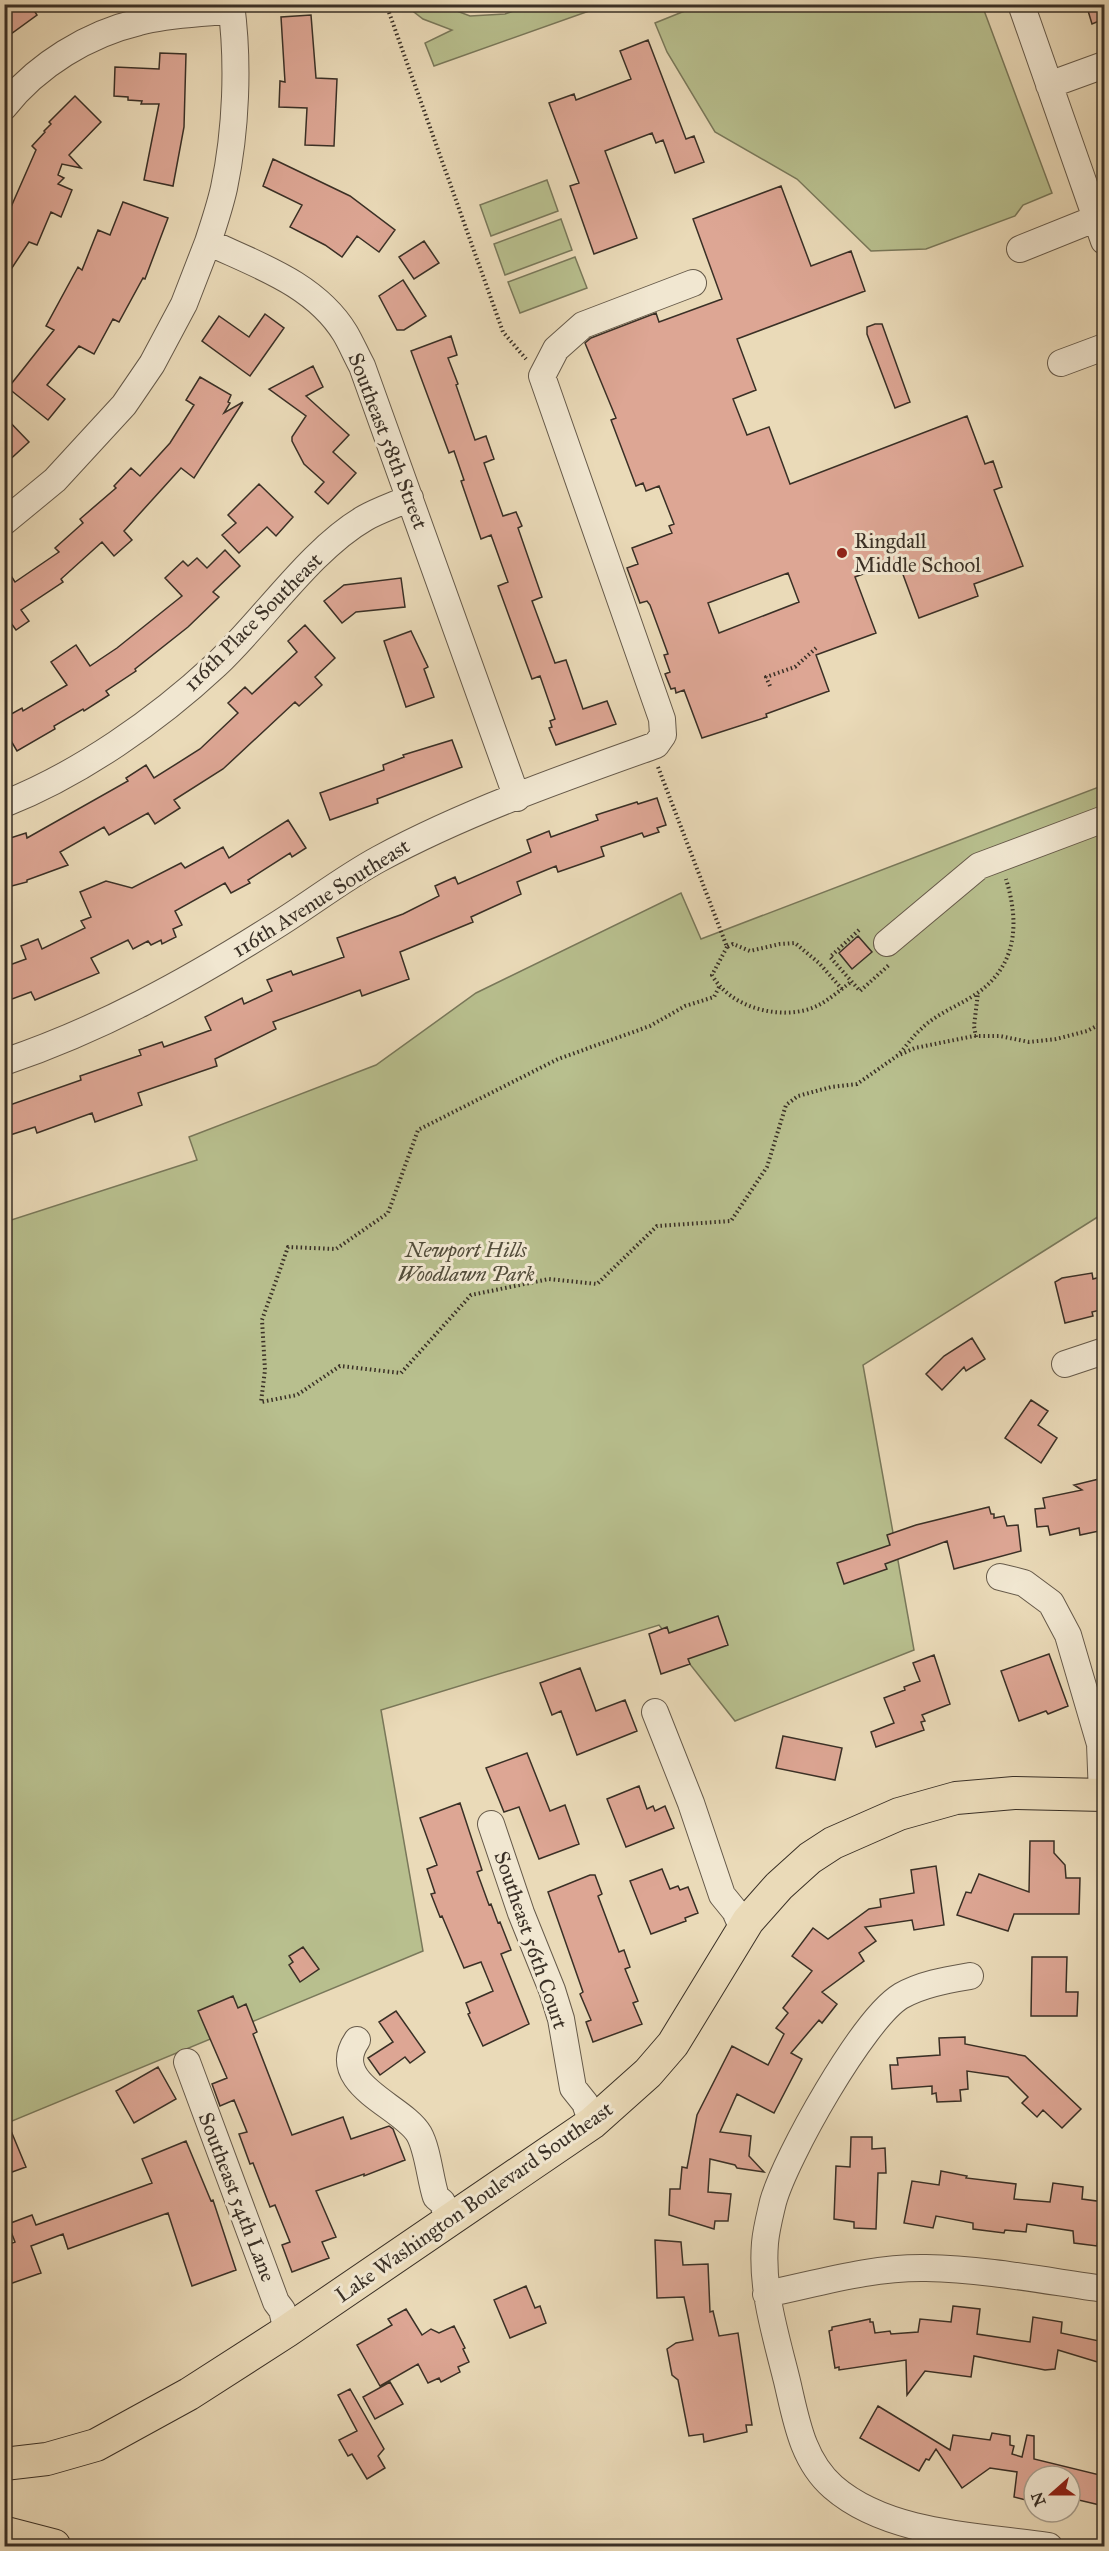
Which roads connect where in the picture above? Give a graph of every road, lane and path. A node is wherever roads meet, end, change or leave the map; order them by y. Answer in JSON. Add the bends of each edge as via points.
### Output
{"nodes":[{"id":1,"x":386,"y":4,"type":"edge"},
{"id":2,"x":1021,"y":4,"type":"edge"},
{"id":3,"x":231,"y":7,"type":"edge"},
{"id":4,"x":1104,"y":65,"type":"edge"},
{"id":5,"x":1049,"y":85,"type":"junction"},
{"id":6,"x":4,"y":107,"type":"edge"},
{"id":7,"x":1101,"y":230,"type":"edge"},
{"id":8,"x":208,"y":242,"type":"junction"},
{"id":9,"x":1020,"y":249,"type":"dead end"},
{"id":10,"x":693,"y":283,"type":"dead end"},
{"id":11,"x":1104,"y":347,"type":"edge"},
{"id":12,"x":1061,"y":363,"type":"dead end"},
{"id":13,"x":542,"y":376,"type":"junction"},
{"id":14,"x":410,"y":498,"type":"junction"},
{"id":15,"x":4,"y":522,"type":"edge"},
{"id":16,"x":816,"y":648,"type":"dead end"},
{"id":17,"x":770,"y":686,"type":"dead end"},
{"id":18,"x":642,"y":750,"type":"junction"},
{"id":19,"x":517,"y":798,"type":"junction"},
{"id":20,"x":4,"y":804,"type":"edge"},
{"id":21,"x":1104,"y":819,"type":"edge"},
{"id":22,"x":999,"y":859,"type":"junction"},
{"id":23,"x":887,"y":943,"type":"dead end"},
{"id":24,"x":727,"y":947,"type":"junction"},
{"id":25,"x":851,"y":982,"type":"dead end"},
{"id":26,"x":719,"y":987,"type":"junction"},
{"id":27,"x":842,"y":989,"type":"junction"},
{"id":28,"x":979,"y":992,"type":"junction"},
{"id":29,"x":1104,"y":1022,"type":"edge"},
{"id":30,"x":976,"y":1036,"type":"junction"},
{"id":31,"x":897,"y":1056,"type":"junction"},
{"id":32,"x":4,"y":1062,"type":"edge"},
{"id":33,"x":1104,"y":1350,"type":"edge"},
{"id":34,"x":1065,"y":1364,"type":"dead end"},
{"id":35,"x":1000,"y":1577,"type":"dead end"},
{"id":36,"x":655,"y":1712,"type":"dead end"},
{"id":37,"x":1103,"y":1795,"type":"edge"},
{"id":38,"x":491,"y":1824,"type":"dead end"},
{"id":39,"x":743,"y":1929,"type":"junction"},
{"id":40,"x":970,"y":1976,"type":"dead end"},
{"id":41,"x":357,"y":2040,"type":"dead end"},
{"id":42,"x":187,"y":2062,"type":"dead end"},
{"id":43,"x":592,"y":2123,"type":"junction"},
{"id":44,"x":450,"y":2221,"type":"junction"},
{"id":45,"x":1104,"y":2289,"type":"edge"},
{"id":46,"x":766,"y":2294,"type":"junction"},
{"id":47,"x":287,"y":2331,"type":"junction"},
{"id":48,"x":4,"y":2464,"type":"edge"},
{"id":49,"x":4,"y":2533,"type":"edge"},
{"id":50,"x":54,"y":2547,"type":"edge"},
{"id":51,"x":1049,"y":2547,"type":"edge"}],
"edges":[{"from":1,"to":13,"type":"path","via":[[503,332]]},
{"from":2,"to":5,"type":"street"},
{"from":3,"to":6,"type":"street","via":[[141,21],[109,31],[48,64]]},
{"from":3,"to":8,"type":"street","via":[[235,82],[232,138],[224,190]]},
{"from":4,"to":5,"type":"street"},
{"from":5,"to":7,"type":"street"},
{"from":7,"to":9,"type":"street"},
{"from":8,"to":14,"type":"street","name":"Southeast 58th Street","via":[[302,288],[338,324],[362,366]]},
{"from":8,"to":15,"type":"street","via":[[184,304],[152,364],[124,405],[55,480]]},
{"from":10,"to":13,"type":"street","via":[[584,325],[556,349]]},
{"from":11,"to":12,"type":"street"},
{"from":13,"to":18,"type":"street","via":[[662,719],[663,735],[656,745]]},
{"from":14,"to":19,"type":"street","name":"Southeast 58th Street"},
{"from":14,"to":20,"type":"street","name":"116th Place Southeast","via":[[364,519],[331,543],[224,657],[159,714],[93,758]]},
{"from":16,"to":17,"type":"path","via":[[795,667],[766,677]]},
{"from":18,"to":19,"type":"street","name":"116th Avenue Southeast"},
{"from":18,"to":24,"type":"path","via":[[659,768]]},
{"from":19,"to":32,"type":"street","name":"116th Avenue Southeast","via":[[420,838],[376,861],[218,962],[153,998],[44,1049]]},
{"from":21,"to":22,"type":"street"},
{"from":22,"to":23,"type":"street","via":[[979,866]]},
{"from":22,"to":28,"type":"path","via":[[1012,898],[1015,932],[999,972]]},
{"from":24,"to":26,"type":"path","via":[[712,975]]},
{"from":24,"to":27,"type":"path","via":[[733,944],[750,951],[795,944]]},
{"from":25,"to":27,"type":"path"},
{"from":26,"to":27,"type":"path","via":[[751,1007],[773,1011],[815,1007]]},
{"from":26,"to":31,"type":"path","via":[[714,997],[685,1006],[650,1026],[558,1059],[418,1130],[388,1213],[336,1249],[288,1247],[262,1320],[265,1370],[261,1402],[297,1395],[340,1366],[401,1373],[471,1295],[549,1279],[597,1284],[657,1226],[731,1221],[767,1167],[786,1105],[798,1096],[857,1084]]},
{"from":28,"to":30,"type":"path"},
{"from":28,"to":31,"type":"path","via":[[922,1027]]},
{"from":29,"to":30,"type":"path","via":[[1087,1031],[1029,1042]]},
{"from":30,"to":31,"type":"path","via":[[915,1048]]},
{"from":33,"to":34,"type":"street"},
{"from":35,"to":37,"type":"street","via":[[1024,1583],[1051,1603],[1068,1635],[1100,1744]]},
{"from":36,"to":39,"type":"street","via":[[722,1895]]},
{"from":37,"to":39,"type":"main road","name":"Lake Washington Boulevard Southeast","via":[[1014,1793],[956,1798],[899,1814],[860,1829],[810,1857],[778,1886]]},
{"from":38,"to":43,"type":"street","name":"Southeast 56th Court","via":[[561,2019],[573,2088],[585,2103]]},
{"from":39,"to":43,"type":"main road","name":"Lake Washington Boulevard Southeast","via":[[673,2044],[648,2073]]},
{"from":40,"to":46,"type":"street","via":[[920,1987],[900,1996],[879,2014],[853,2049],[773,2201],[765,2242]]},
{"from":41,"to":44,"type":"street","via":[[349,2057],[352,2071],[380,2102],[419,2134],[436,2197]]},
{"from":42,"to":47,"type":"street","name":"Southeast 54th Lane"},
{"from":43,"to":44,"type":"main road","name":"Lake Washington Boulevard Southeast"},
{"from":44,"to":47,"type":"main road","name":"Lake Washington Boulevard Southeast"},
{"from":45,"to":46,"type":"street","via":[[924,2268],[872,2272]]},
{"from":46,"to":51,"type":"street","via":[[799,2434],[820,2474],[833,2488],[872,2512],[903,2523]]},
{"from":47,"to":48,"type":"main road","name":"Lake Washington Boulevard Southeast","via":[[189,2394],[96,2445],[47,2459]]},
{"from":49,"to":50,"type":"highway"}]}
